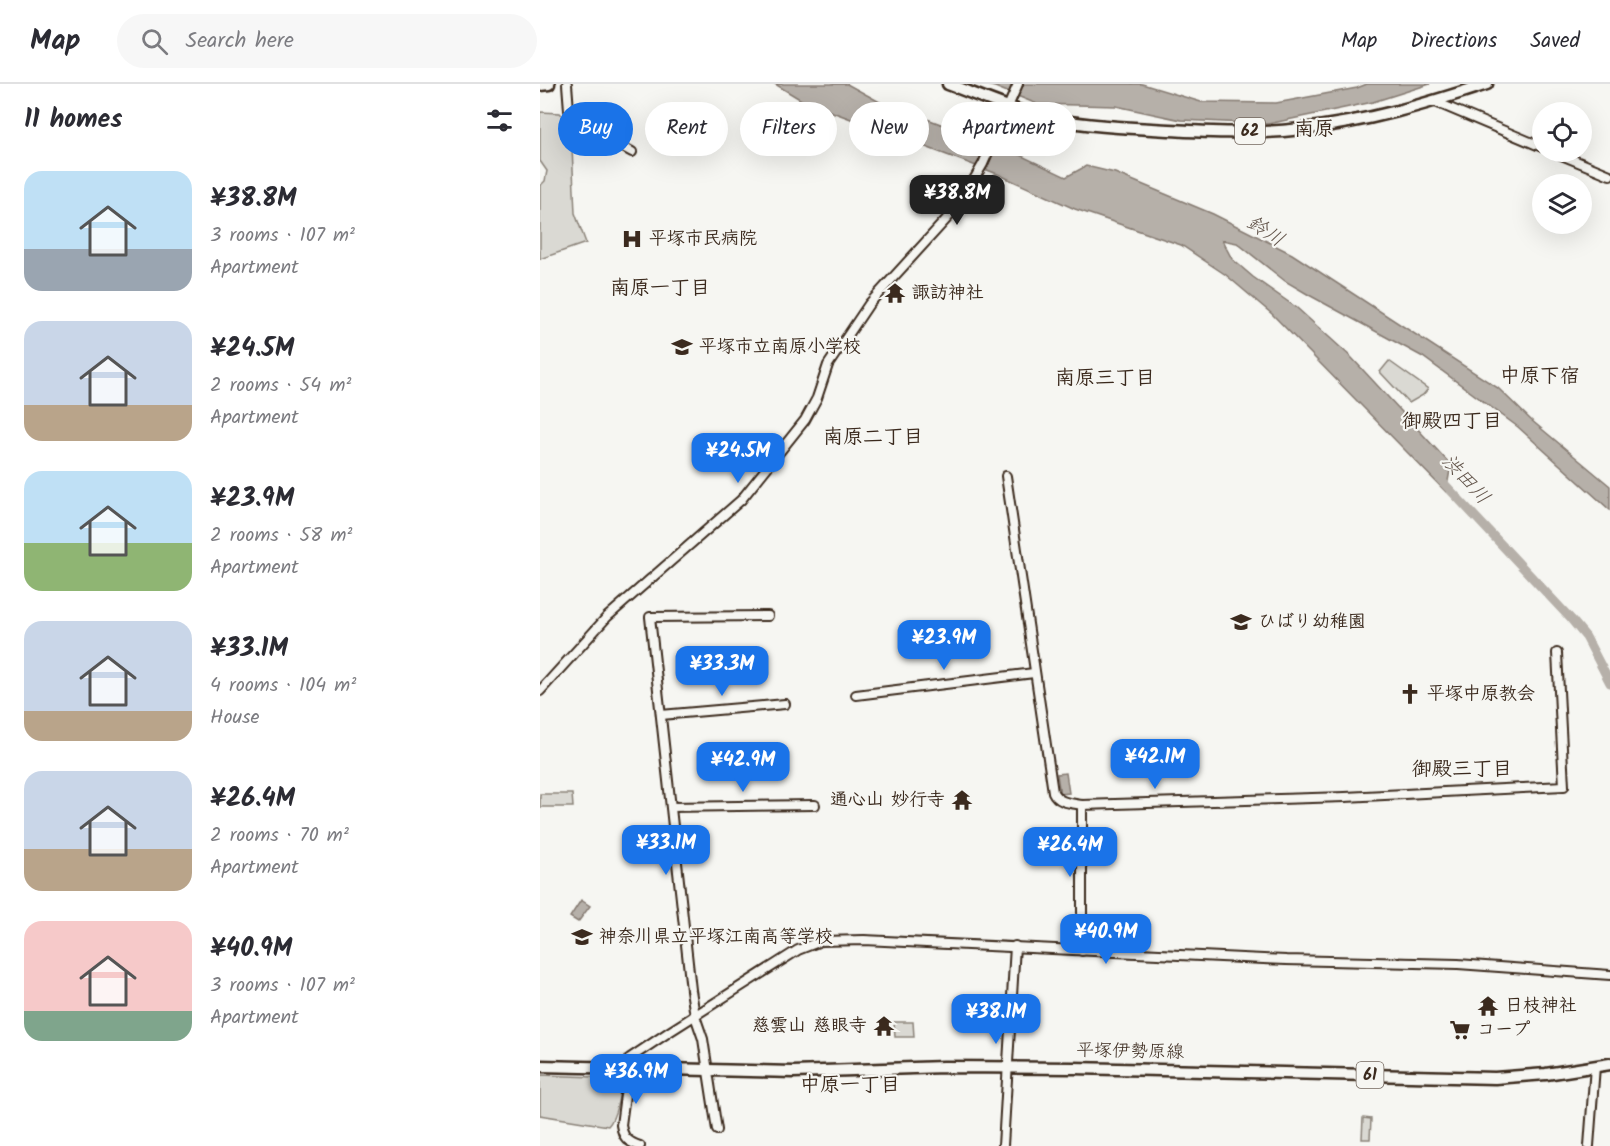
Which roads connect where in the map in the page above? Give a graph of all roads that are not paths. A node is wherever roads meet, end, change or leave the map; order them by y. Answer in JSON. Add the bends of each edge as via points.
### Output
{"nodes":[{"id":1,"x":549,"y":84,"type":"edge"},
{"id":2,"x":567,"y":84,"type":"edge"},
{"id":3,"x":948,"y":84,"type":"edge"},
{"id":4,"x":1018,"y":84,"type":"edge"},
{"id":5,"x":1488,"y":84,"type":"edge"},
{"id":6,"x":540,"y":85,"type":"edge"},
{"id":7,"x":1433,"y":101,"type":"junction"},
{"id":8,"x":568,"y":102,"type":"edge"},
{"id":9,"x":997,"y":102,"type":"edge"},
{"id":10,"x":1010,"y":102,"type":"edge"},
{"id":11,"x":1076,"y":121,"type":"edge"},
{"id":12,"x":1532,"y":143,"type":"edge"},
{"id":13,"x":986,"y":156,"type":"edge"},
{"id":14,"x":1578,"y":162,"type":"edge"},
{"id":15,"x":1610,"y":175,"type":"edge"},
{"id":16,"x":1006,"y":476,"type":"dead end"},
{"id":17,"x":768,"y":616,"type":"dead end"},
{"id":18,"x":1557,"y":653,"type":"dead end"},
{"id":19,"x":1034,"y":673,"type":"junction"},
{"id":20,"x":540,"y":691,"type":"edge"},
{"id":21,"x":856,"y":695,"type":"dead end"},
{"id":22,"x":785,"y":704,"type":"dead end"},
{"id":23,"x":661,"y":715,"type":"junction"},
{"id":24,"x":815,"y":804,"type":"dead end"},
{"id":25,"x":1082,"y":804,"type":"junction"},
{"id":26,"x":671,"y":807,"type":"junction"},
{"id":27,"x":1015,"y":946,"type":"junction"},
{"id":28,"x":1082,"y":951,"type":"junction"},
{"id":29,"x":1610,"y":975,"type":"edge"},
{"id":30,"x":695,"y":1016,"type":"junction"},
{"id":31,"x":1610,"y":1064,"type":"edge"},
{"id":32,"x":540,"y":1066,"type":"edge"},
{"id":33,"x":1595,"y":1066,"type":"junction"},
{"id":34,"x":1008,"y":1067,"type":"junction"},
{"id":35,"x":627,"y":1069,"type":"junction"},
{"id":36,"x":708,"y":1070,"type":"junction"},
{"id":37,"x":717,"y":1130,"type":"dead end"},
{"id":38,"x":640,"y":1146,"type":"edge"},
{"id":39,"x":1003,"y":1146,"type":"edge"},
{"id":40,"x":1589,"y":1146,"type":"edge"}],
"edges":[{"from":1,"to":6,"type":"main road"},
{"from":2,"to":8,"type":"street"},
{"from":3,"to":9,"type":"main road","number":"62"},
{"from":4,"to":10,"type":"street"},
{"from":5,"to":7,"type":"main road","number":"62"},
{"from":7,"to":11,"type":"main road","number":"62","via":[[1302,130],[1133,128]]},
{"from":7,"to":12,"type":"street"},
{"from":13,"to":20,"type":"street","via":[[952,213],[869,304],[828,364],[810,412],[748,492],[607,617]]},
{"from":14,"to":15,"type":"street"},
{"from":16,"to":19,"type":"street"},
{"from":17,"to":23,"type":"street","via":[[650,617]]},
{"from":18,"to":25,"type":"street","via":[[1564,786]]},
{"from":19,"to":21,"type":"street"},
{"from":19,"to":25,"type":"street","via":[[1053,792],[1060,800]]},
{"from":22,"to":23,"type":"street"},
{"from":23,"to":26,"type":"street"},
{"from":24,"to":26,"type":"street"},
{"from":25,"to":28,"type":"street"},
{"from":26,"to":30,"type":"street"},
{"from":27,"to":28,"type":"street"},
{"from":27,"to":30,"type":"street","via":[[821,941],[798,950]]},
{"from":27,"to":34,"type":"street"},
{"from":28,"to":29,"type":"street","via":[[1445,963]]},
{"from":30,"to":35,"type":"street","via":[[636,1053]]},
{"from":30,"to":36,"type":"street"},
{"from":31,"to":33,"type":"main road","name":"平塚伊勢原線","number":"61"},
{"from":32,"to":35,"type":"main road","name":"平塚伊勢原線","number":"61"},
{"from":33,"to":34,"type":"main road","name":"平塚伊勢原線","number":"61","via":[[1495,1078]]},
{"from":33,"to":40,"type":"street"},
{"from":34,"to":36,"type":"main road","name":"平塚伊勢原線","number":"61"},
{"from":34,"to":39,"type":"street"},
{"from":35,"to":36,"type":"main road","name":"平塚伊勢原線","number":"61"},
{"from":35,"to":38,"type":"street","via":[[621,1125],[623,1135]]},
{"from":36,"to":37,"type":"street"}]}
